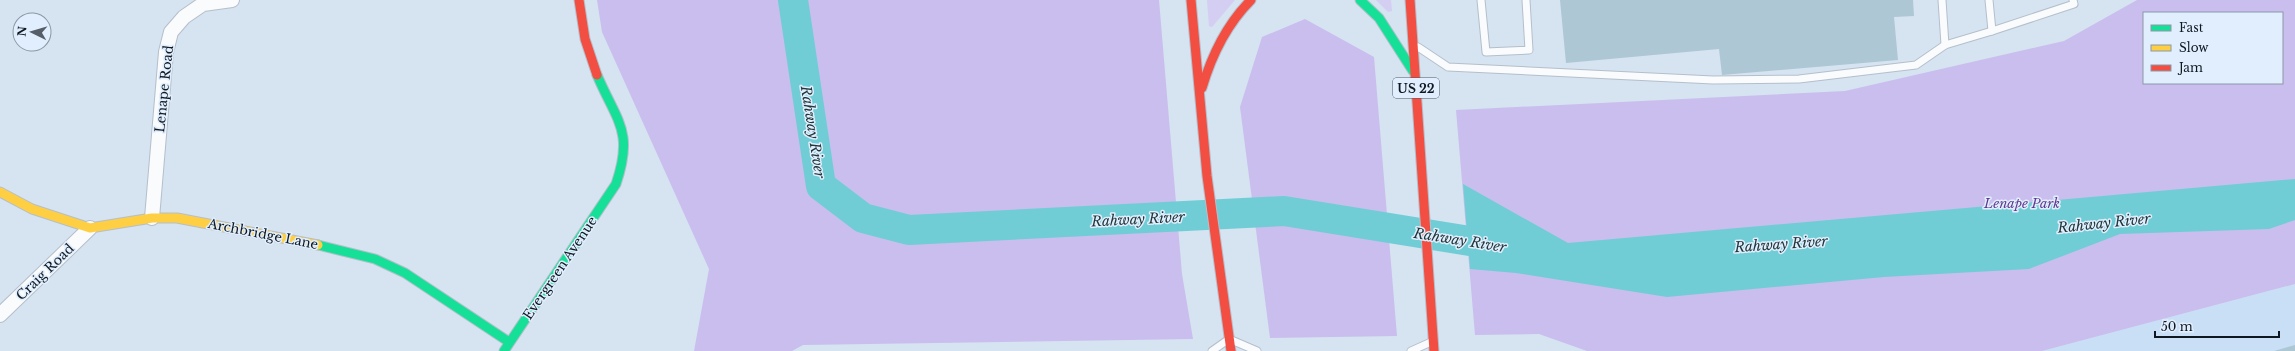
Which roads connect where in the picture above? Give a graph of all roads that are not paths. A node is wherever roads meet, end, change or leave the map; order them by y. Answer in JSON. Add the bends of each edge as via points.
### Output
{"nodes":[{"id":1,"x":232,"y":0,"type":"edge"},
{"id":2,"x":580,"y":0,"type":"edge"},
{"id":3,"x":1191,"y":0,"type":"edge"},
{"id":4,"x":1251,"y":0,"type":"edge"},
{"id":5,"x":1360,"y":0,"type":"edge"},
{"id":6,"x":1410,"y":0,"type":"edge"},
{"id":7,"x":1481,"y":0,"type":"edge"},
{"id":8,"x":1526,"y":0,"type":"edge"},
{"id":9,"x":1942,"y":0,"type":"edge"},
{"id":10,"x":1989,"y":0,"type":"edge"},
{"id":11,"x":2073,"y":0,"type":"edge"},
{"id":12,"x":1992,"y":32,"type":"junction"},
{"id":13,"x":1412,"y":44,"type":"junction"},
{"id":14,"x":1945,"y":45,"type":"junction"},
{"id":15,"x":1415,"y":74,"type":"junction"},
{"id":16,"x":1199,"y":99,"type":"junction"},
{"id":17,"x":0,"y":192,"type":"edge"},
{"id":18,"x":152,"y":218,"type":"junction"},
{"id":19,"x":90,"y":228,"type":"junction"},
{"id":20,"x":0,"y":315,"type":"edge"},
{"id":21,"x":1229,"y":339,"type":"junction"},
{"id":22,"x":1433,"y":341,"type":"junction"},
{"id":23,"x":509,"y":342,"type":"junction"},
{"id":24,"x":504,"y":351,"type":"edge"},
{"id":25,"x":1212,"y":351,"type":"edge"},
{"id":26,"x":1231,"y":351,"type":"edge"},
{"id":27,"x":1257,"y":351,"type":"edge"},
{"id":28,"x":1411,"y":351,"type":"edge"},
{"id":29,"x":1434,"y":351,"type":"edge"}],
"edges":[{"from":1,"to":18,"type":"street","name":"Lenape Road","via":[[203,4],[184,17],[171,32],[166,52]]},
{"from":2,"to":23,"type":"main road","name":"Evergreen Avenue","via":[[581,22],[592,62],[622,121],[625,137],[624,164],[616,184]]},
{"from":3,"to":16,"type":"main road"},
{"from":4,"to":16,"type":"main road","via":[[1236,15],[1220,40]]},
{"from":5,"to":15,"type":"main road","via":[[1378,18]]},
{"from":6,"to":13,"type":"main road","number":"US 22"},
{"from":7,"to":8,"type":"lane","via":[[1486,52],[1530,50]]},
{"from":9,"to":14,"type":"lane"},
{"from":10,"to":12,"type":"lane"},
{"from":11,"to":12,"type":"lane","via":[[2074,4]]},
{"from":12,"to":14,"type":"lane"},
{"from":13,"to":14,"type":"lane","via":[[1448,67],[1713,80],[1799,79],[1916,65]]},
{"from":13,"to":15,"type":"main road","number":"US 22"},
{"from":15,"to":22,"type":"main road","number":"US 22"},
{"from":16,"to":21,"type":"main road"},
{"from":17,"to":19,"type":"main road","name":"Archbridge Lane","via":[[32,209]]},
{"from":18,"to":19,"type":"main road","name":"Archbridge Lane"},
{"from":18,"to":23,"type":"main road","name":"Archbridge Lane","via":[[177,218],[215,224],[375,259],[405,273]]},
{"from":19,"to":20,"type":"street","name":"Craig Road"},
{"from":21,"to":25,"type":"lane"},
{"from":21,"to":26,"type":"main road"},
{"from":21,"to":27,"type":"lane"},
{"from":22,"to":28,"type":"lane"},
{"from":22,"to":29,"type":"main road","number":"US 22"},
{"from":23,"to":24,"type":"main road","name":"Evergreen Avenue"}]}
